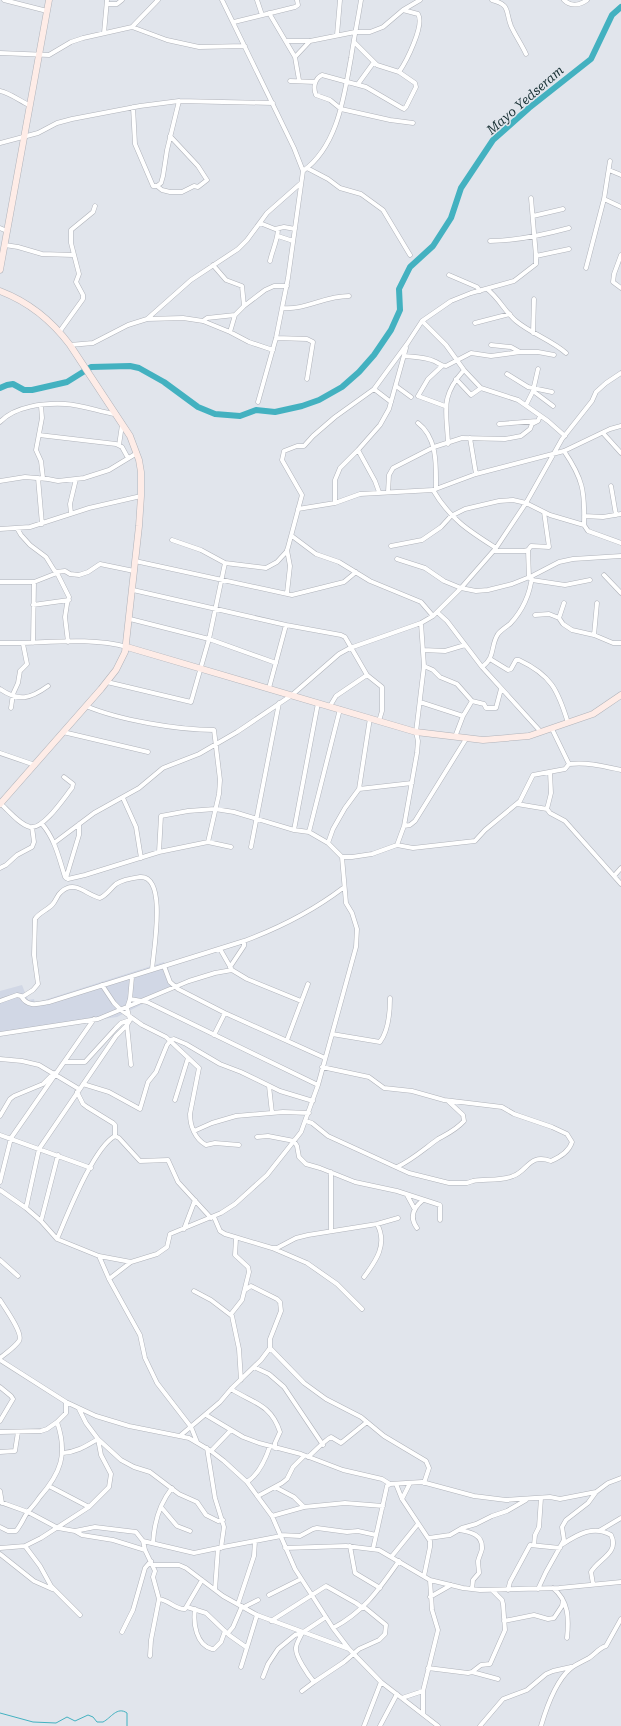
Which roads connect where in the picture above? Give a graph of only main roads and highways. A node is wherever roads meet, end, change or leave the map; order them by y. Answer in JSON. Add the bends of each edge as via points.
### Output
{"nodes":[{"id":1,"x":49,"y":0,"type":"edge"},
{"id":2,"x":1,"y":258,"type":"edge"},
{"id":3,"x":0,"y":270,"type":"edge"},
{"id":4,"x":0,"y":291,"type":"edge"},
{"id":5,"x":127,"y":647,"type":"junction"},
{"id":6,"x":621,"y":694,"type":"edge"},
{"id":7,"x":0,"y":804,"type":"edge"}],
"edges":[{"from":1,"to":2,"type":"main road"},
{"from":2,"to":3,"type":"main road"},
{"from":4,"to":5,"type":"main road","via":[[35,310],[60,331],[130,436],[137,453],[141,472],[141,496]]},
{"from":5,"to":6,"type":"main road","via":[[416,732],[455,738],[511,739],[541,732],[593,714]]},
{"from":5,"to":7,"type":"main road","via":[[107,682]]}]}
